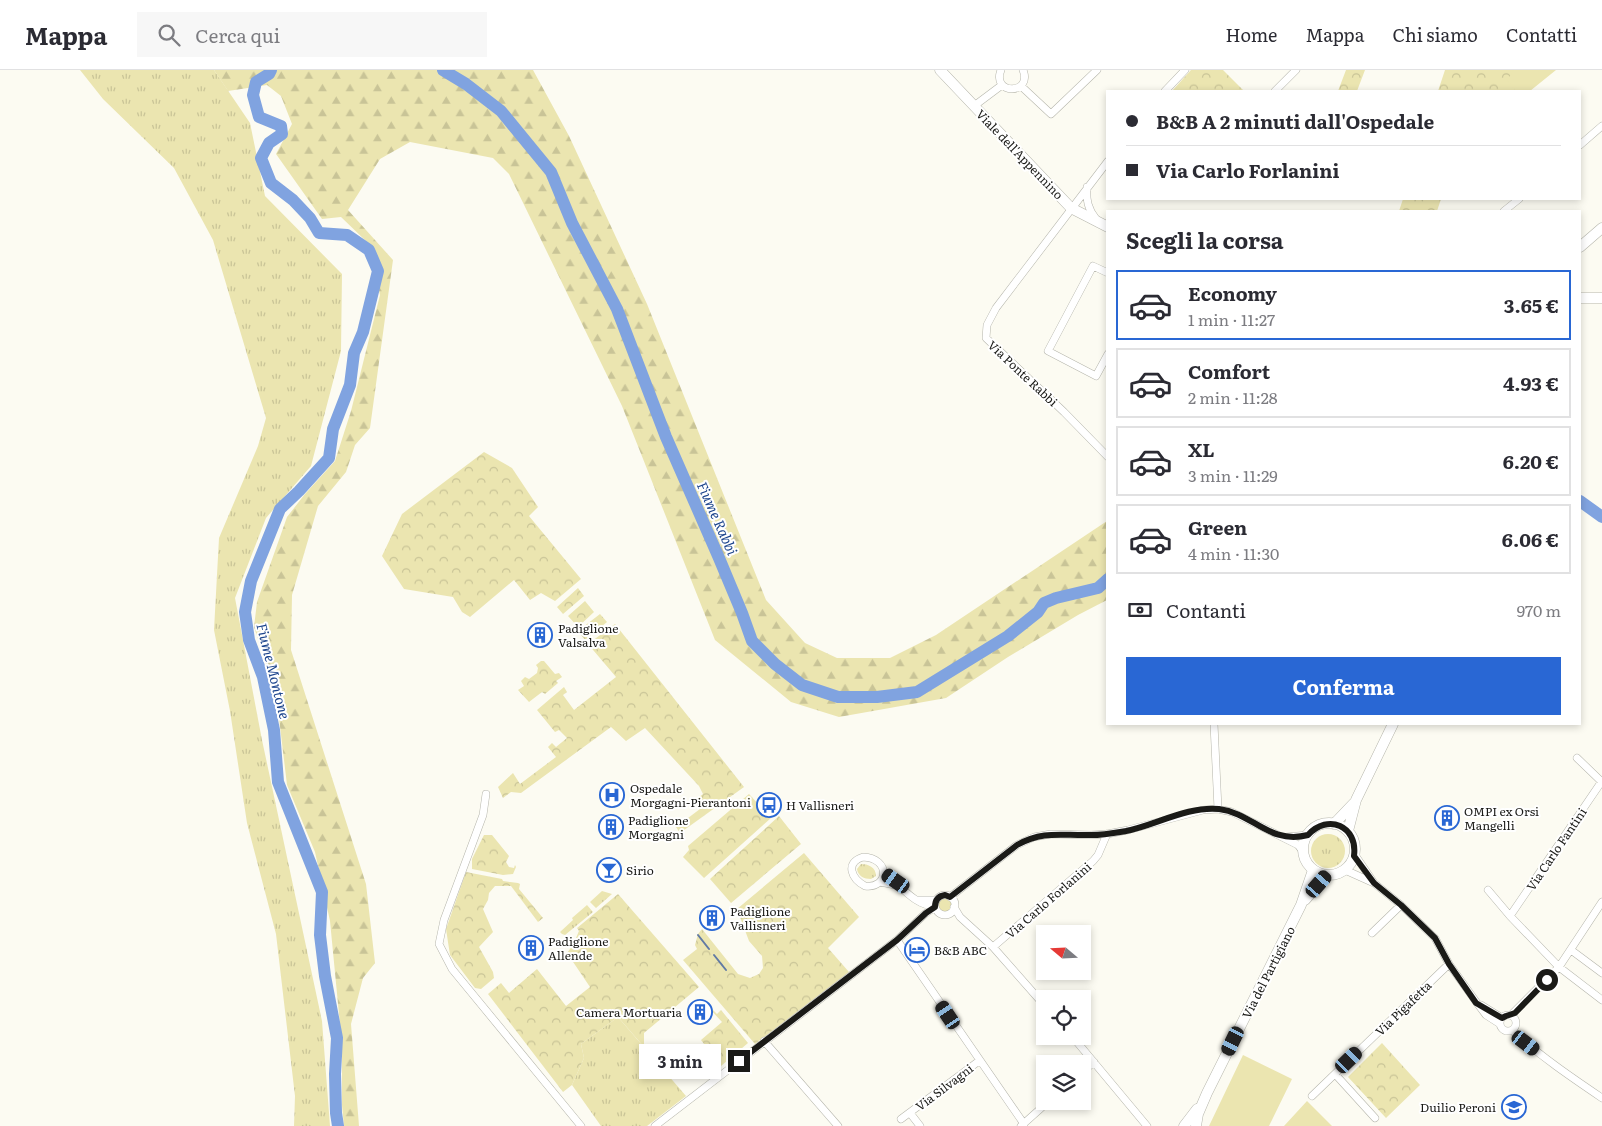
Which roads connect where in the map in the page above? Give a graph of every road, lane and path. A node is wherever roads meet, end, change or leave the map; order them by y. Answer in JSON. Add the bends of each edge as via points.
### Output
{"nodes":[{"id":1,"x":940,"y":70,"type":"edge"},
{"id":2,"x":1001,"y":70,"type":"edge"},
{"id":3,"x":1023,"y":70,"type":"edge"},
{"id":4,"x":1096,"y":70,"type":"edge"},
{"id":5,"x":1185,"y":70,"type":"edge"},
{"id":6,"x":1296,"y":70,"type":"edge"},
{"id":7,"x":1002,"y":85,"type":"junction"},
{"id":8,"x":1021,"y":86,"type":"junction"},
{"id":9,"x":1166,"y":90,"type":"edge"},
{"id":10,"x":1277,"y":90,"type":"edge"},
{"id":11,"x":974,"y":106,"type":"junction"},
{"id":12,"x":1602,"y":126,"type":"edge"},
{"id":13,"x":1581,"y":144,"type":"edge"},
{"id":14,"x":1106,"y":164,"type":"edge"},
{"id":15,"x":1088,"y":186,"type":"junction"},
{"id":16,"x":1518,"y":200,"type":"edge"},
{"id":17,"x":1071,"y":208,"type":"junction"},
{"id":18,"x":1505,"y":210,"type":"edge"},
{"id":19,"x":1104,"y":225,"type":"edge"},
{"id":20,"x":1602,"y":228,"type":"edge"},
{"id":21,"x":1581,"y":246,"type":"edge"},
{"id":22,"x":1106,"y":272,"type":"edge"},
{"id":23,"x":1581,"y":298,"type":"edge"},
{"id":24,"x":1602,"y":298,"type":"edge"},
{"id":25,"x":1106,"y":358,"type":"edge"},
{"id":26,"x":1106,"y":455,"type":"edge"},
{"id":27,"x":1214,"y":725,"type":"edge"},
{"id":28,"x":1393,"y":725,"type":"edge"},
{"id":29,"x":1577,"y":758,"type":"dead end"},
{"id":30,"x":1602,"y":782,"type":"edge"},
{"id":31,"x":486,"y":794,"type":"dead end"},
{"id":32,"x":1356,"y":800,"type":"junction"},
{"id":33,"x":1218,"y":809,"type":"junction"},
{"id":34,"x":1334,"y":824,"type":"junction"},
{"id":35,"x":1348,"y":832,"type":"junction"},
{"id":36,"x":1108,"y":834,"type":"junction"},
{"id":37,"x":1091,"y":835,"type":"junction"},
{"id":38,"x":1308,"y":835,"type":"junction"},
{"id":39,"x":1284,"y":838,"type":"junction"},
{"id":40,"x":1100,"y":850,"type":"junction"},
{"id":41,"x":1304,"y":853,"type":"junction"},
{"id":42,"x":1354,"y":856,"type":"junction"},
{"id":43,"x":1313,"y":870,"type":"junction"},
{"id":44,"x":1345,"y":870,"type":"junction"},
{"id":45,"x":884,"y":873,"type":"junction"},
{"id":46,"x":1327,"y":875,"type":"junction"},
{"id":47,"x":880,"y":882,"type":"junction"},
{"id":48,"x":1374,"y":883,"type":"junction"},
{"id":49,"x":900,"y":886,"type":"junction"},
{"id":50,"x":1488,"y":890,"type":"dead end"},
{"id":51,"x":950,"y":897,"type":"junction"},
{"id":52,"x":1602,"y":902,"type":"edge"},
{"id":53,"x":935,"y":905,"type":"junction"},
{"id":54,"x":1302,"y":905,"type":"junction"},
{"id":55,"x":1401,"y":905,"type":"junction"},
{"id":56,"x":954,"y":907,"type":"junction"},
{"id":57,"x":944,"y":914,"type":"junction"},
{"id":58,"x":924,"y":916,"type":"junction"},
{"id":59,"x":1510,"y":916,"type":"junction"},
{"id":60,"x":960,"y":917,"type":"junction"},
{"id":61,"x":1372,"y":933,"type":"dead end"},
{"id":62,"x":897,"y":940,"type":"junction"},
{"id":63,"x":993,"y":947,"type":"junction"},
{"id":64,"x":1571,"y":950,"type":"junction"},
{"id":65,"x":1449,"y":964,"type":"junction"},
{"id":66,"x":1559,"y":967,"type":"junction"},
{"id":67,"x":1602,"y":973,"type":"edge"},
{"id":68,"x":1036,"y":996,"type":"edge"},
{"id":69,"x":1602,"y":1000,"type":"edge"},
{"id":70,"x":1511,"y":1015,"type":"junction"},
{"id":71,"x":1501,"y":1021,"type":"junction"},
{"id":72,"x":1513,"y":1030,"type":"junction"},
{"id":73,"x":764,"y":1041,"type":"junction"},
{"id":74,"x":1080,"y":1045,"type":"edge"},
{"id":75,"x":979,"y":1061,"type":"junction"},
{"id":76,"x":1094,"y":1062,"type":"junction"},
{"id":77,"x":1091,"y":1064,"type":"edge"},
{"id":78,"x":1335,"y":1074,"type":"junction"},
{"id":79,"x":1207,"y":1093,"type":"junction"},
{"id":80,"x":1312,"y":1096,"type":"dead end"},
{"id":81,"x":1602,"y":1098,"type":"edge"},
{"id":82,"x":1039,"y":1110,"type":"edge"},
{"id":83,"x":910,"y":1112,"type":"junction"},
{"id":84,"x":1375,"y":1118,"type":"dead end"},
{"id":85,"x":901,"y":1119,"type":"dead end"},
{"id":86,"x":1145,"y":1123,"type":"edge"},
{"id":87,"x":1023,"y":1125,"type":"edge"},
{"id":88,"x":581,"y":1126,"type":"edge"},
{"id":89,"x":656,"y":1126,"type":"edge"},
{"id":90,"x":838,"y":1126,"type":"edge"},
{"id":91,"x":920,"y":1126,"type":"edge"},
{"id":92,"x":1152,"y":1126,"type":"edge"},
{"id":93,"x":1184,"y":1126,"type":"edge"},
{"id":94,"x":1196,"y":1126,"type":"edge"}],
"edges":[{"from":1,"to":11,"type":"main road","name":"Viale dell'Appennino"},
{"from":2,"to":7,"type":"street"},
{"from":3,"to":8,"type":"street"},
{"from":4,"to":8,"type":"street","via":[[1051,114]]},
{"from":5,"to":9,"type":"street"},
{"from":6,"to":10,"type":"street"},
{"from":7,"to":8,"type":"street","via":[[1009,89]]},
{"from":7,"to":11,"type":"street"},
{"from":11,"to":17,"type":"main road","name":"Viale dell'Appennino"},
{"from":12,"to":13,"type":"street"},
{"from":14,"to":15,"type":"street"},
{"from":15,"to":17,"type":"street"},
{"from":15,"to":19,"type":"street","via":[[1087,203]]},
{"from":16,"to":18,"type":"street"},
{"from":17,"to":19,"type":"main road","name":"Viale dell'Appennino"},
{"from":17,"to":26,"type":"street","name":"Via Ponte Rabbi","via":[[996,308],[987,324],[986,338]]},
{"from":20,"to":21,"type":"main road"},
{"from":22,"to":25,"type":"street","via":[[1092,266],[1048,351],[1096,376]]},
{"from":23,"to":24,"type":"main road"},
{"from":27,"to":33,"type":"street"},
{"from":28,"to":32,"type":"main road"},
{"from":29,"to":30,"type":"street"},
{"from":30,"to":59,"type":"street","name":"Via Carlo Fantini"},
{"from":31,"to":88,"type":"street","via":[[483,815],[444,920],[440,944],[452,969]]},
{"from":32,"to":34,"type":"main road"},
{"from":32,"to":35,"type":"main road"},
{"from":33,"to":36,"type":"street","via":[[1193,811]]},
{"from":33,"to":39,"type":"street","via":[[1232,812]]},
{"from":34,"to":35,"type":"main road"},
{"from":34,"to":38,"type":"main road","via":[[1319,826]]},
{"from":35,"to":42,"type":"main road","via":[[1354,843]]},
{"from":36,"to":37,"type":"street"},
{"from":36,"to":40,"type":"street","name":"Via Carlo Forlanini"},
{"from":37,"to":40,"type":"street"},
{"from":37,"to":51,"type":"street","via":[[1046,834],[1025,840]]},
{"from":38,"to":39,"type":"street"},
{"from":38,"to":41,"type":"main road"},
{"from":39,"to":41,"type":"street","via":[[1298,845]]},
{"from":40,"to":63,"type":"street","name":"Via Carlo Forlanini","via":[[1093,861]]},
{"from":41,"to":43,"type":"main road"},
{"from":42,"to":44,"type":"main road"},
{"from":42,"to":48,"type":"street"},
{"from":43,"to":46,"type":"main road"},
{"from":43,"to":54,"type":"main road","name":"Via del Partigiano"},
{"from":44,"to":46,"type":"main road"},
{"from":44,"to":48,"type":"street"},
{"from":45,"to":47,"type":"street"},
{"from":45,"to":47,"type":"street","via":[[882,865],[872,858],[858,858],[853,865],[854,876],[861,883],[870,886]]},
{"from":45,"to":49,"type":"street"},
{"from":46,"to":54,"type":"main road","name":"Via del Partigiano"},
{"from":47,"to":49,"type":"street"},
{"from":48,"to":55,"type":"street"},
{"from":49,"to":53,"type":"street","via":[[917,900]]},
{"from":50,"to":59,"type":"street"},
{"from":51,"to":53,"type":"street","via":[[942,895]]},
{"from":51,"to":56,"type":"street"},
{"from":52,"to":64,"type":"street"},
{"from":53,"to":57,"type":"street"},
{"from":53,"to":58,"type":"street"},
{"from":54,"to":79,"type":"main road","name":"Via del Partigiano"},
{"from":55,"to":61,"type":"street"},
{"from":55,"to":65,"type":"street","via":[[1435,938]]},
{"from":56,"to":57,"type":"street"},
{"from":56,"to":60,"type":"street"},
{"from":57,"to":58,"type":"street"},
{"from":57,"to":60,"type":"street"},
{"from":58,"to":62,"type":"street"},
{"from":59,"to":66,"type":"street"},
{"from":60,"to":63,"type":"street"},
{"from":62,"to":73,"type":"street"},
{"from":62,"to":75,"type":"street"},
{"from":63,"to":68,"type":"street"},
{"from":64,"to":66,"type":"street"},
{"from":64,"to":67,"type":"street"},
{"from":65,"to":71,"type":"street","via":[[1476,1003]]},
{"from":65,"to":78,"type":"street","name":"Via Pigafetta"},
{"from":66,"to":69,"type":"street"},
{"from":66,"to":70,"type":"street"},
{"from":70,"to":71,"type":"street"},
{"from":70,"to":72,"type":"street","via":[[1517,1022]]},
{"from":71,"to":72,"type":"street","via":[[1505,1031]]},
{"from":72,"to":81,"type":"street"},
{"from":73,"to":89,"type":"street"},
{"from":73,"to":90,"type":"street"},
{"from":74,"to":76,"type":"street"},
{"from":75,"to":83,"type":"street","name":"Via Silvagni"},
{"from":75,"to":87,"type":"street"},
{"from":76,"to":77,"type":"street"},
{"from":76,"to":86,"type":"street"},
{"from":78,"to":80,"type":"street","name":"Via Pigafetta"},
{"from":78,"to":84,"type":"street"},
{"from":79,"to":93,"type":"main road","name":"Via del Partigiano"},
{"from":79,"to":94,"type":"main road","name":"Via del Partigiano"},
{"from":82,"to":87,"type":"street"},
{"from":83,"to":85,"type":"street","name":"Via Silvagni"},
{"from":83,"to":91,"type":"street","name":"Via Silvagni"},
{"from":86,"to":92,"type":"street"}]}
